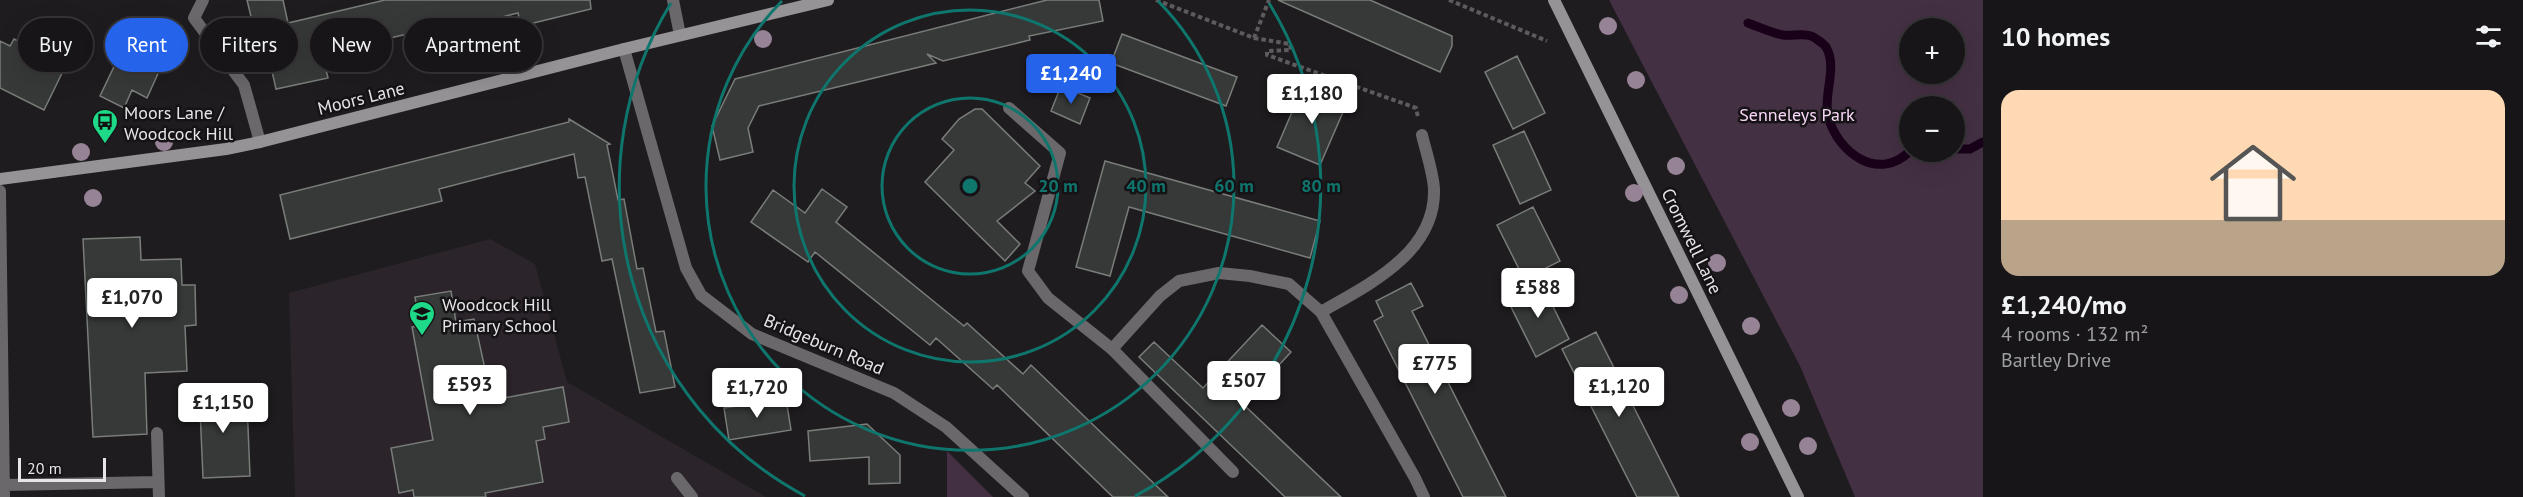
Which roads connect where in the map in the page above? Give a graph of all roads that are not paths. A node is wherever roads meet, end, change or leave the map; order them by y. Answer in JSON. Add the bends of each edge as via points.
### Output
{"nodes":[{"id":1,"x":203,"y":0,"type":"edge"},
{"id":2,"x":673,"y":0,"type":"edge"},
{"id":3,"x":828,"y":0,"type":"edge"},
{"id":4,"x":1554,"y":0,"type":"edge"},
{"id":5,"x":680,"y":35,"type":"junction"},
{"id":6,"x":624,"y":49,"type":"junction"},
{"id":7,"x":1009,"y":108,"type":"dead end"},
{"id":8,"x":1422,"y":135,"type":"road end"},
{"id":9,"x":260,"y":142,"type":"junction"},
{"id":10,"x":0,"y":179,"type":"edge"},
{"id":11,"x":0,"y":191,"type":"edge"},
{"id":12,"x":1321,"y":312,"type":"junction"},
{"id":13,"x":1112,"y":349,"type":"junction"},
{"id":14,"x":157,"y":433,"type":"dead end"},
{"id":15,"x":1233,"y":472,"type":"dead end"},
{"id":16,"x":677,"y":478,"type":"dead end"},
{"id":17,"x":158,"y":482,"type":"junction"},
{"id":18,"x":4,"y":491,"type":"edge"},
{"id":19,"x":159,"y":497,"type":"edge"},
{"id":20,"x":692,"y":497,"type":"edge"},
{"id":21,"x":1023,"y":497,"type":"edge"},
{"id":22,"x":1424,"y":497,"type":"edge"},
{"id":23,"x":1798,"y":497,"type":"edge"}],
"edges":[{"from":1,"to":9,"type":"street","via":[[194,18],[244,85]]},
{"from":2,"to":5,"type":"street"},
{"from":3,"to":5,"type":"street","name":"Moors Lane"},
{"from":4,"to":23,"type":"street","name":"Cromwell Lane"},
{"from":5,"to":6,"type":"street","name":"Moors Lane"},
{"from":6,"to":9,"type":"street","name":"Moors Lane"},
{"from":6,"to":21,"type":"street","name":"Bridgeburn Road","via":[[686,268],[701,295],[752,334],[894,393],[946,427]]},
{"from":7,"to":13,"type":"street","via":[[1060,153],[1029,271],[1048,298]]},
{"from":8,"to":12,"type":"street","via":[[1434,189],[1428,223],[1411,249],[1380,278]]},
{"from":9,"to":10,"type":"street","name":"Moors Lane"},
{"from":11,"to":18,"type":"street"},
{"from":12,"to":13,"type":"street","via":[[1288,284],[1219,273],[1179,281],[1160,296]]},
{"from":12,"to":22,"type":"street"},
{"from":13,"to":15,"type":"street"},
{"from":14,"to":17,"type":"street"},
{"from":16,"to":20,"type":"street"},
{"from":17,"to":18,"type":"street"},
{"from":17,"to":19,"type":"street"}]}
